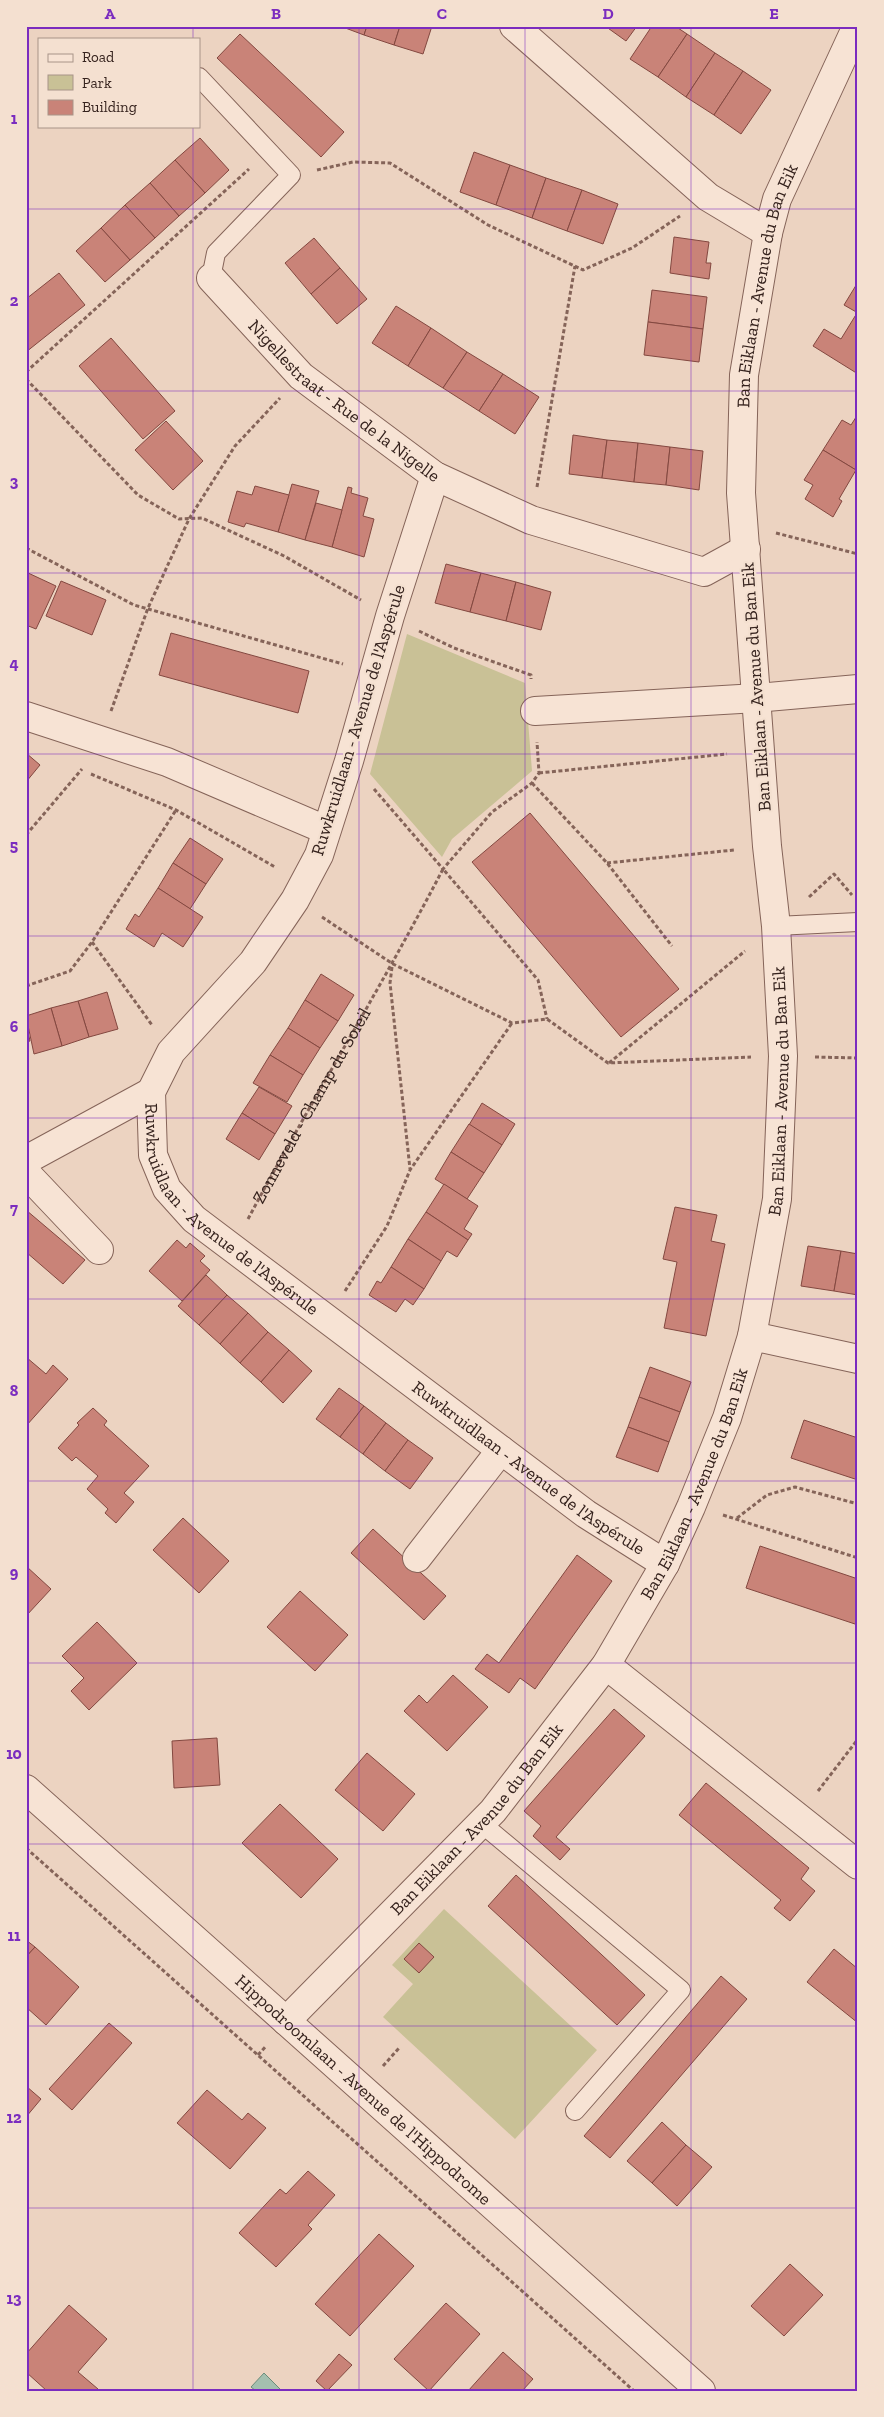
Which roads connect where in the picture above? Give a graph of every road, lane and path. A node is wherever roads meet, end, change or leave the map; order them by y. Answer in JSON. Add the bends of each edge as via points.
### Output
{"nodes":[{"id":1,"x":514,"y":26,"type":"edge"},
{"id":2,"x":857,"y":26,"type":"edge"},
{"id":3,"x":200,"y":78,"type":"edge"},
{"id":4,"x":268,"y":152,"type":"junction"},
{"id":5,"x":291,"y":175,"type":"junction"},
{"id":6,"x":708,"y":198,"type":"junction"},
{"id":7,"x":768,"y":233,"type":"junction"},
{"id":8,"x":575,"y":266,"type":"junction"},
{"id":9,"x":211,"y":278,"type":"joint"},
{"id":10,"x":26,"y":372,"type":"edge"},
{"id":11,"x":301,"y":376,"type":"junction"},
{"id":12,"x":26,"y":379,"type":"edge"},
{"id":13,"x":435,"y":476,"type":"junction"},
{"id":14,"x":189,"y":519,"type":"junction"},
{"id":15,"x":531,"y":520,"type":"junction"},
{"id":16,"x":26,"y":548,"type":"edge"},
{"id":17,"x":746,"y":549,"type":"junction"},
{"id":18,"x":858,"y":554,"type":"edge"},
{"id":19,"x":148,"y":608,"type":"junction"},
{"id":20,"x":390,"y":616,"type":"junction"},
{"id":21,"x":374,"y":674,"type":"junction"},
{"id":22,"x":858,"y":689,"type":"edge"},
{"id":23,"x":757,"y":698,"type":"junction"},
{"id":24,"x":534,"y":711,"type":"junction"},
{"id":25,"x":26,"y":716,"type":"edge"},
{"id":26,"x":101,"y":741,"type":"junction"},
{"id":27,"x":760,"y":750,"type":"junction"},
{"id":28,"x":349,"y":761,"type":"junction"},
{"id":29,"x":82,"y":770,"type":"junction"},
{"id":30,"x":539,"y":773,"type":"junction"},
{"id":31,"x":532,"y":783,"type":"junction"},
{"id":32,"x":176,"y":810,"type":"junction"},
{"id":33,"x":326,"y":830,"type":"junction"},
{"id":34,"x":26,"y":835,"type":"edge"},
{"id":35,"x":767,"y":846,"type":"junction"},
{"id":36,"x":607,"y":863,"type":"junction"},
{"id":37,"x":443,"y":869,"type":"junction"},
{"id":38,"x":295,"y":900,"type":"junction"},
{"id":39,"x":858,"y":922,"type":"edge"},
{"id":40,"x":776,"y":926,"type":"junction"},
{"id":41,"x":92,"y":942,"type":"junction"},
{"id":42,"x":672,"y":946,"type":"dead end"},
{"id":43,"x":393,"y":964,"type":"junction"},
{"id":44,"x":26,"y":986,"type":"edge"},
{"id":45,"x":547,"y":1019,"type":"junction"},
{"id":46,"x":512,"y":1022,"type":"junction"},
{"id":47,"x":171,"y":1052,"type":"junction"},
{"id":48,"x":783,"y":1056,"type":"junction"},
{"id":49,"x":858,"y":1058,"type":"edge"},
{"id":50,"x":608,"y":1063,"type":"junction"},
{"id":51,"x":151,"y":1092,"type":"junction"},
{"id":52,"x":26,"y":1160,"type":"edge"},
{"id":53,"x":410,"y":1170,"type":"junction"},
{"id":54,"x":26,"y":1173,"type":"edge"},
{"id":55,"x":233,"y":1248,"type":"junction"},
{"id":56,"x":100,"y":1250,"type":"dead end"},
{"id":57,"x":327,"y":1319,"type":"junction"},
{"id":58,"x":752,"y":1336,"type":"junction"},
{"id":59,"x":858,"y":1359,"type":"edge"},
{"id":60,"x":501,"y":1450,"type":"junction"},
{"id":61,"x":858,"y":1504,"type":"edge"},
{"id":62,"x":691,"y":1507,"type":"junction"},
{"id":63,"x":736,"y":1518,"type":"junction"},
{"id":64,"x":417,"y":1558,"type":"dead end"},
{"id":65,"x":858,"y":1558,"type":"edge"},
{"id":66,"x":665,"y":1564,"type":"junction"},
{"id":67,"x":606,"y":1665,"type":"junction"},
{"id":68,"x":858,"y":1739,"type":"edge"},
{"id":69,"x":26,"y":1789,"type":"edge"},
{"id":70,"x":798,"y":1818,"type":"junction"},
{"id":71,"x":481,"y":1824,"type":"junction"},
{"id":72,"x":26,"y":1848,"type":"edge"},
{"id":73,"x":858,"y":1865,"type":"edge"},
{"id":74,"x":286,"y":2021,"type":"junction"},
{"id":75,"x":399,"y":2048,"type":"dead end"},
{"id":76,"x":380,"y":2068,"type":"dead end"},
{"id":77,"x":576,"y":2111,"type":"dead end"},
{"id":78,"x":634,"y":2391,"type":"edge"},
{"id":79,"x":701,"y":2391,"type":"edge"}],
"edges":[{"from":1,"to":6,"type":"street"},
{"from":2,"to":7,"type":"street","name":"Ban Eiklaan - Avenue du Ban Eik","via":[[777,199]]},
{"from":3,"to":4,"type":"lane"},
{"from":4,"to":5,"type":"lane"},
{"from":4,"to":10,"type":"path"},
{"from":5,"to":8,"type":"path","via":[[353,162],[390,163],[488,225]]},
{"from":5,"to":9,"type":"lane","name":"Nigellestraat - Rue de la Nigelle","via":[[216,253]]},
{"from":6,"to":7,"type":"street"},
{"from":6,"to":8,"type":"path","via":[[632,248],[583,270]]},
{"from":7,"to":17,"type":"street","name":"Ban Eiklaan - Avenue du Ban Eik","via":[[744,375],[741,492]]},
{"from":8,"to":15,"type":"path"},
{"from":9,"to":11,"type":"street","name":"Nigellestraat - Rue de la Nigelle"},
{"from":11,"to":13,"type":"street","name":"Nigellestraat - Rue de la Nigelle"},
{"from":11,"to":14,"type":"path","via":[[235,446]]},
{"from":12,"to":14,"type":"path","via":[[138,495],[179,519]]},
{"from":13,"to":15,"type":"street","name":"Nigellestraat - Rue de la Nigelle"},
{"from":13,"to":20,"type":"street","name":"Ruwkruidlaan - Avenue de l'Aspérule"},
{"from":14,"to":19,"type":"path"},
{"from":14,"to":20,"type":"path","via":[[202,518],[284,556]]},
{"from":15,"to":17,"type":"street","name":"Nigellestraat - Rue de la Nigelle","via":[[704,572]]},
{"from":16,"to":19,"type":"path","via":[[134,605]]},
{"from":17,"to":18,"type":"path","via":[[767,530]]},
{"from":17,"to":23,"type":"street","name":"Ban Eiklaan - Avenue du Ban Eik"},
{"from":19,"to":21,"type":"path"},
{"from":19,"to":26,"type":"path"},
{"from":20,"to":21,"type":"street","name":"Ruwkruidlaan - Avenue de l'Aspérule"},
{"from":20,"to":24,"type":"path","via":[[454,648],[531,675]]},
{"from":21,"to":28,"type":"street","name":"Ruwkruidlaan - Avenue de l'Aspérule"},
{"from":22,"to":23,"type":"street"},
{"from":23,"to":24,"type":"street"},
{"from":23,"to":27,"type":"street","name":"Ban Eiklaan - Avenue du Ban Eik"},
{"from":24,"to":30,"type":"path"},
{"from":25,"to":26,"type":"street"},
{"from":26,"to":29,"type":"path"},
{"from":26,"to":33,"type":"street","via":[[167,762]]},
{"from":27,"to":30,"type":"path"},
{"from":27,"to":35,"type":"street","name":"Ban Eiklaan - Avenue du Ban Eik"},
{"from":28,"to":33,"type":"street","name":"Ruwkruidlaan - Avenue de l'Aspérule"},
{"from":28,"to":37,"type":"path"},
{"from":29,"to":32,"type":"path"},
{"from":29,"to":34,"type":"path"},
{"from":30,"to":31,"type":"path","name":"Zonneveld - Champ du Soleil"},
{"from":31,"to":36,"type":"path"},
{"from":31,"to":37,"type":"path","name":"Zonneveld - Champ du Soleil","via":[[492,812]]},
{"from":32,"to":38,"type":"path","via":[[280,870]]},
{"from":32,"to":41,"type":"path"},
{"from":33,"to":38,"type":"street","name":"Ruwkruidlaan - Avenue de l'Aspérule","via":[[319,855]]},
{"from":35,"to":36,"type":"path"},
{"from":35,"to":40,"type":"street","name":"Ban Eiklaan - Avenue du Ban Eik"},
{"from":36,"to":42,"type":"path"},
{"from":37,"to":43,"type":"path","name":"Zonneveld - Champ du Soleil"},
{"from":37,"to":45,"type":"path","via":[[538,980]]},
{"from":38,"to":43,"type":"path"},
{"from":38,"to":47,"type":"street","name":"Ruwkruidlaan - Avenue de l'Aspérule","via":[[253,962]]},
{"from":39,"to":40,"type":"lane"},
{"from":40,"to":48,"type":"street","name":"Ban Eiklaan - Avenue du Ban Eik"},
{"from":40,"to":50,"type":"path"},
{"from":41,"to":44,"type":"path","via":[[70,971]]},
{"from":41,"to":47,"type":"path"},
{"from":43,"to":46,"type":"path"},
{"from":43,"to":53,"type":"path","name":"Zonneveld - Champ du Soleil","via":[[390,983]]},
{"from":43,"to":55,"type":"path","name":"Zonneveld - Champ du Soleil","via":[[300,1122]]},
{"from":45,"to":46,"type":"path"},
{"from":45,"to":50,"type":"path"},
{"from":46,"to":53,"type":"path","name":"Zonneveld - Champ du Soleil"},
{"from":47,"to":51,"type":"street","name":"Ruwkruidlaan - Avenue de l'Aspérule"},
{"from":48,"to":49,"type":"path"},
{"from":48,"to":50,"type":"path"},
{"from":48,"to":58,"type":"street","name":"Ban Eiklaan - Avenue du Ban Eik","via":[[777,1199]]},
{"from":51,"to":52,"type":"street"},
{"from":51,"to":55,"type":"street","name":"Ruwkruidlaan - Avenue de l'Aspérule","via":[[153,1155],[167,1188],[194,1219]]},
{"from":53,"to":57,"type":"path","name":"Zonneveld - Champ du Soleil","via":[[387,1226]]},
{"from":54,"to":56,"type":"street"},
{"from":55,"to":57,"type":"street","name":"Ruwkruidlaan - Avenue de l'Aspérule"},
{"from":57,"to":60,"type":"street","name":"Ruwkruidlaan - Avenue de l'Aspérule"},
{"from":58,"to":59,"type":"street"},
{"from":58,"to":62,"type":"street","name":"Ban Eiklaan - Avenue du Ban Eik","via":[[727,1418]]},
{"from":60,"to":64,"type":"street"},
{"from":60,"to":66,"type":"street","name":"Ruwkruidlaan - Avenue de l'Aspérule","via":[[586,1514]]},
{"from":61,"to":63,"type":"path","via":[[795,1487],[767,1495]]},
{"from":62,"to":63,"type":"path"},
{"from":62,"to":66,"type":"street","name":"Ban Eiklaan - Avenue du Ban Eik"},
{"from":63,"to":65,"type":"path"},
{"from":66,"to":67,"type":"street","name":"Ban Eiklaan - Avenue du Ban Eik"},
{"from":67,"to":70,"type":"street"},
{"from":67,"to":71,"type":"street","name":"Ban Eiklaan - Avenue du Ban Eik"},
{"from":68,"to":70,"type":"path"},
{"from":69,"to":74,"type":"street","name":"Hippodroomlaan - Avenue de l'Hippodrome"},
{"from":70,"to":73,"type":"street"},
{"from":71,"to":74,"type":"street","name":"Ban Eiklaan - Avenue du Ban Eik"},
{"from":71,"to":77,"type":"lane","via":[[681,1990]]},
{"from":72,"to":78,"type":"path"},
{"from":74,"to":79,"type":"street","name":"Hippodroomlaan - Avenue de l'Hippodrome"},
{"from":75,"to":76,"type":"path"}]}
